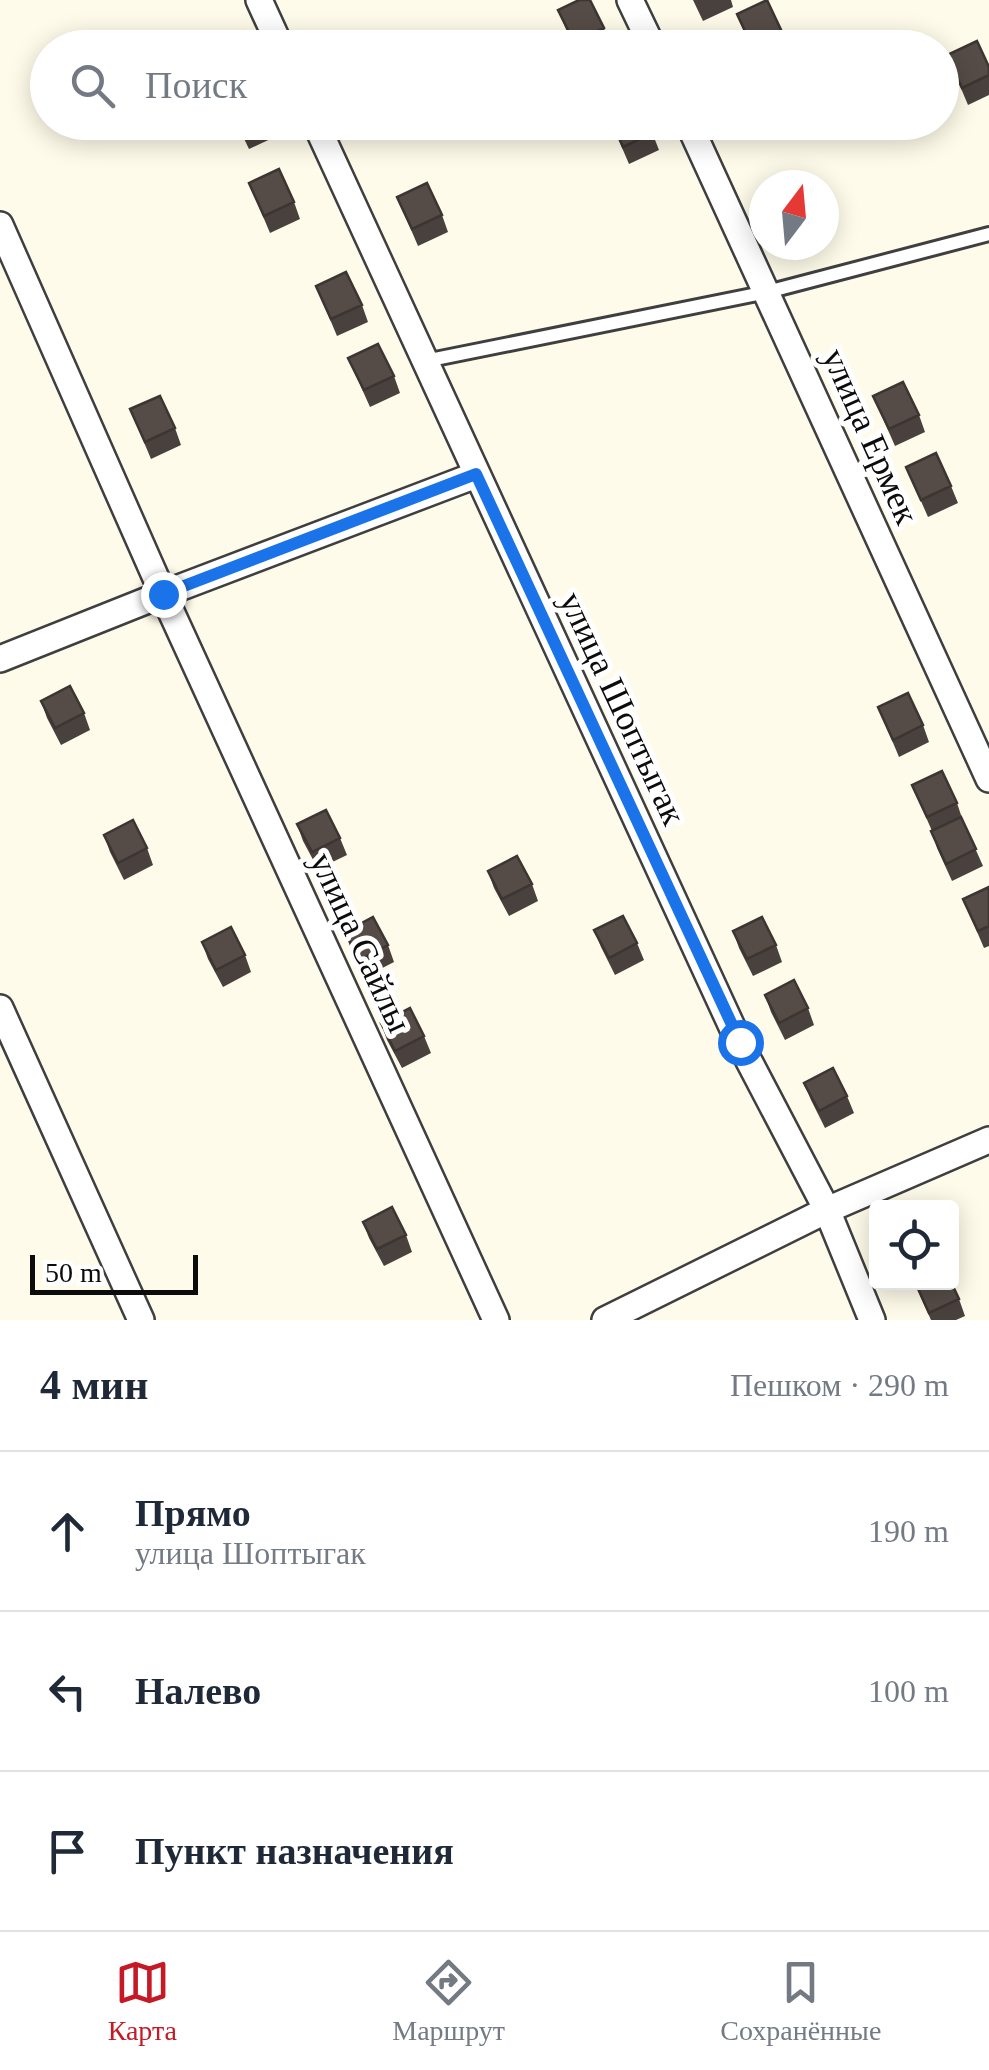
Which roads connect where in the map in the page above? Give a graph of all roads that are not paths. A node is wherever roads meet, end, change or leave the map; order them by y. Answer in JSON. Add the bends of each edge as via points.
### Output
{"nodes":[{"id":1,"x":259,"y":0,"type":"edge"},
{"id":2,"x":630,"y":0,"type":"edge"},
{"id":3,"x":273,"y":30,"type":"edge"},
{"id":4,"x":644,"y":30,"type":"edge"},
{"id":5,"x":323,"y":140,"type":"edge"},
{"id":6,"x":696,"y":140,"type":"edge"},
{"id":7,"x":0,"y":225,"type":"edge"},
{"id":8,"x":989,"y":234,"type":"edge"},
{"id":9,"x":768,"y":292,"type":"junction"},
{"id":10,"x":425,"y":361,"type":"junction"},
{"id":11,"x":476,"y":474,"type":"junction"},
{"id":12,"x":163,"y":594,"type":"junction"},
{"id":13,"x":0,"y":659,"type":"edge"},
{"id":14,"x":989,"y":779,"type":"edge"},
{"id":15,"x":0,"y":1008,"type":"edge"},
{"id":16,"x":989,"y":1140,"type":"edge"},
{"id":17,"x":827,"y":1210,"type":"junction"},
{"id":18,"x":141,"y":1320,"type":"edge"},
{"id":19,"x":496,"y":1320,"type":"edge"},
{"id":20,"x":604,"y":1320,"type":"edge"},
{"id":21,"x":872,"y":1320,"type":"edge"}],
"edges":[{"from":1,"to":3,"type":"street"},
{"from":2,"to":4,"type":"street"},
{"from":5,"to":10,"type":"street","name":"улица Шоптыгак"},
{"from":6,"to":9,"type":"street","name":"улица Ермек"},
{"from":7,"to":12,"type":"street","name":"улица Сайлы"},
{"from":8,"to":9,"type":"lane"},
{"from":9,"to":10,"type":"lane"},
{"from":9,"to":14,"type":"street","name":"улица Ермек"},
{"from":10,"to":11,"type":"street","name":"улица Шоптыгак"},
{"from":11,"to":12,"type":"street"},
{"from":11,"to":17,"type":"street","name":"улица Шоптыгак","via":[[740,1042]]},
{"from":12,"to":13,"type":"street"},
{"from":12,"to":19,"type":"street","name":"улица Сайлы"},
{"from":15,"to":18,"type":"street"},
{"from":16,"to":17,"type":"street"},
{"from":17,"to":20,"type":"street"},
{"from":17,"to":21,"type":"street","name":"улица Шоптыгак"}]}
